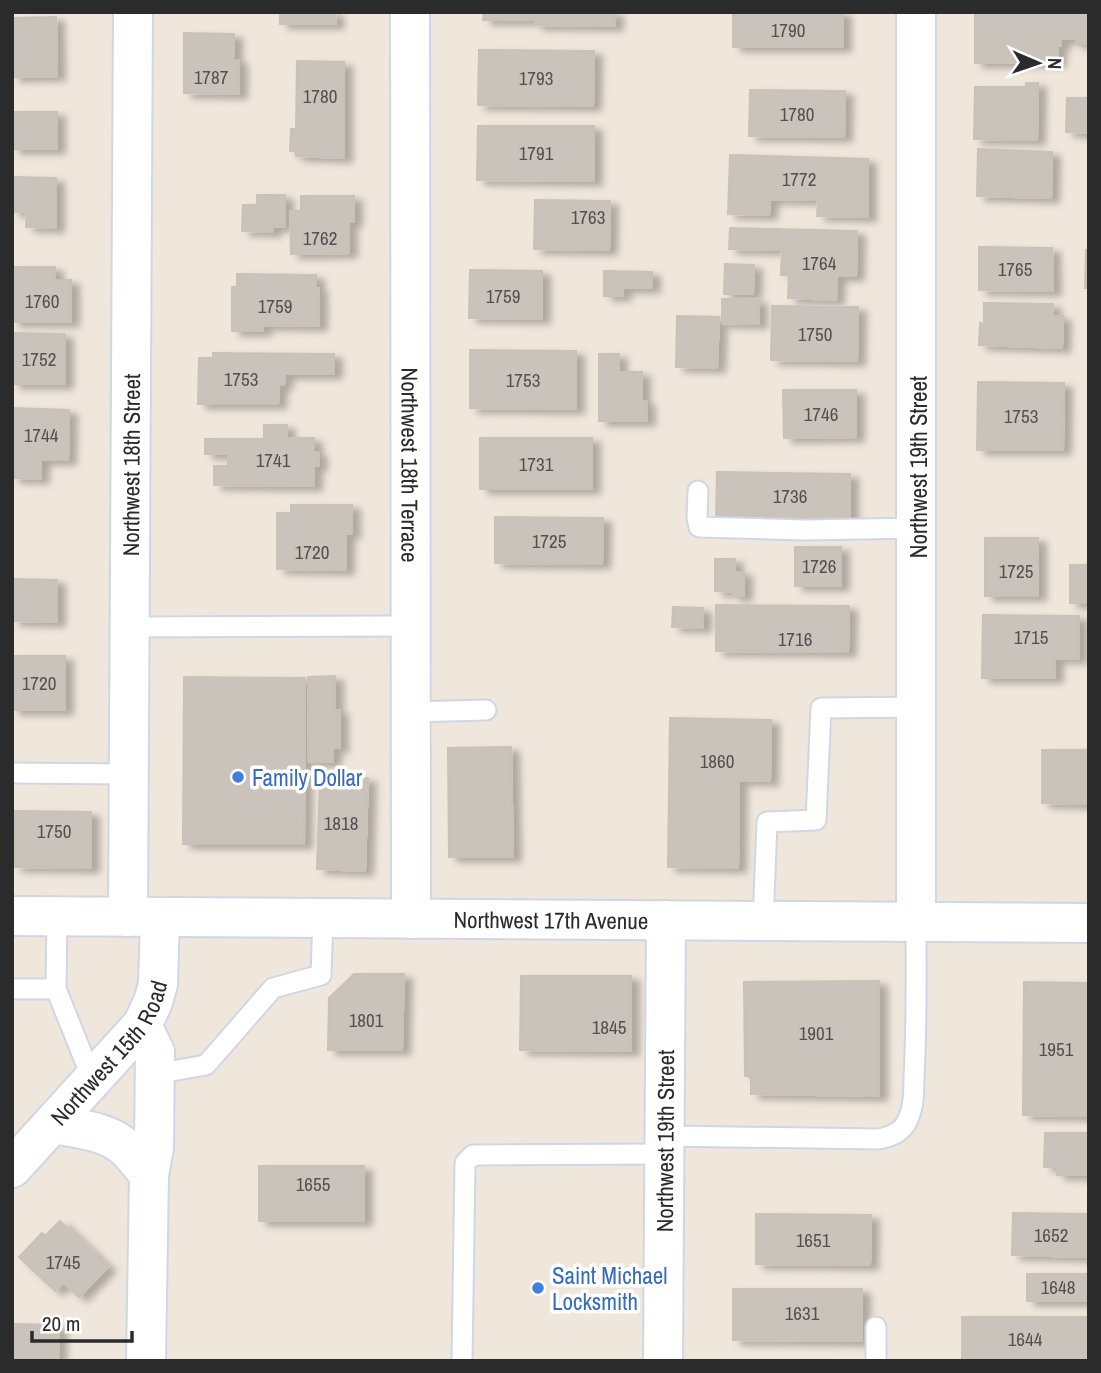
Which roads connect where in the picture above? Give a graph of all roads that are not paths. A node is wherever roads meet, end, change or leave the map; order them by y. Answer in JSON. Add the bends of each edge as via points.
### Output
{"nodes":[{"id":1,"x":133,"y":12,"type":"edge"},
{"id":2,"x":410,"y":12,"type":"edge"},
{"id":3,"x":916,"y":12,"type":"edge"},
{"id":4,"x":698,"y":491,"type":"dead end"},
{"id":5,"x":918,"y":528,"type":"junction"},
{"id":6,"x":411,"y":626,"type":"junction"},
{"id":7,"x":129,"y":627,"type":"junction"},
{"id":8,"x":918,"y":707,"type":"junction"},
{"id":9,"x":486,"y":710,"type":"dead end"},
{"id":10,"x":411,"y":712,"type":"junction"},
{"id":11,"x":12,"y":773,"type":"edge"},
{"id":12,"x":129,"y":774,"type":"junction"},
{"id":13,"x":12,"y":916,"type":"edge"},
{"id":14,"x":57,"y":916,"type":"junction"},
{"id":15,"x":144,"y":917,"type":"junction"},
{"id":16,"x":323,"y":919,"type":"junction"},
{"id":17,"x":411,"y":919,"type":"junction"},
{"id":18,"x":666,"y":920,"type":"junction"},
{"id":19,"x":763,"y":922,"type":"junction"},
{"id":20,"x":916,"y":923,"type":"junction"},
{"id":21,"x":1089,"y":923,"type":"edge"},
{"id":22,"x":12,"y":989,"type":"edge"},
{"id":23,"x":56,"y":989,"type":"junction"},
{"id":24,"x":142,"y":1025,"type":"junction"},
{"id":25,"x":155,"y":1074,"type":"junction"},
{"id":26,"x":93,"y":1081,"type":"junction"},
{"id":27,"x":54,"y":1124,"type":"junction"},
{"id":28,"x":666,"y":1145,"type":"junction"},
{"id":29,"x":12,"y":1168,"type":"edge"},
{"id":30,"x":149,"y":1175,"type":"junction"},
{"id":31,"x":876,"y":1327,"type":"dead end"},
{"id":32,"x":146,"y":1361,"type":"edge"},
{"id":33,"x":461,"y":1361,"type":"edge"},
{"id":34,"x":663,"y":1361,"type":"edge"},
{"id":35,"x":876,"y":1361,"type":"edge"}],
"edges":[{"from":1,"to":7,"type":"street","name":"Northwest 18th Street"},
{"from":2,"to":6,"type":"street","name":"Northwest 18th Terrace"},
{"from":3,"to":5,"type":"street","name":"Northwest 19th Street"},
{"from":4,"to":5,"type":"lane","via":[[699,527]]},
{"from":5,"to":8,"type":"street","name":"Northwest 19th Street"},
{"from":6,"to":7,"type":"lane"},
{"from":6,"to":10,"type":"street","name":"Northwest 18th Terrace"},
{"from":7,"to":12,"type":"street","name":"Northwest 18th Street"},
{"from":8,"to":19,"type":"lane","via":[[821,708],[816,820],[767,822]]},
{"from":8,"to":20,"type":"street","name":"Northwest 19th Street"},
{"from":9,"to":10,"type":"lane"},
{"from":10,"to":17,"type":"street","name":"Northwest 18th Terrace"},
{"from":11,"to":12,"type":"lane"},
{"from":12,"to":15,"type":"street","name":"Northwest 18th Street"},
{"from":13,"to":14,"type":"street","name":"Northwest 17th Avenue"},
{"from":14,"to":15,"type":"street","name":"Northwest 17th Avenue"},
{"from":14,"to":23,"type":"lane"},
{"from":15,"to":16,"type":"street","name":"Northwest 17th Avenue"},
{"from":15,"to":24,"type":"street","name":"Northwest 15th Road","via":[[157,994]]},
{"from":16,"to":17,"type":"street","name":"Northwest 17th Avenue"},
{"from":16,"to":25,"type":"lane","via":[[321,975],[273,988],[206,1065]]},
{"from":17,"to":18,"type":"street","name":"Northwest 17th Avenue"},
{"from":18,"to":19,"type":"street","name":"Northwest 17th Avenue"},
{"from":18,"to":28,"type":"street","name":"Northwest 19th Street"},
{"from":19,"to":20,"type":"street","name":"Northwest 17th Avenue"},
{"from":20,"to":21,"type":"street","name":"Northwest 17th Avenue"},
{"from":20,"to":28,"type":"lane","via":[[912,1110],[900,1131],[878,1139]]},
{"from":22,"to":23,"type":"lane"},
{"from":23,"to":26,"type":"lane"},
{"from":24,"to":25,"type":"street","via":[[155,1052]]},
{"from":24,"to":26,"type":"street","name":"Northwest 15th Road"},
{"from":25,"to":30,"type":"street"},
{"from":26,"to":27,"type":"street","name":"Northwest 15th Road"},
{"from":27,"to":29,"type":"street","name":"Northwest 15th Road"},
{"from":27,"to":30,"type":"street","via":[[92,1131],[126,1147]]},
{"from":28,"to":33,"type":"lane","via":[[473,1155],[465,1163]]},
{"from":28,"to":34,"type":"street","name":"Northwest 19th Street"},
{"from":30,"to":32,"type":"street"},
{"from":31,"to":35,"type":"lane"}]}
